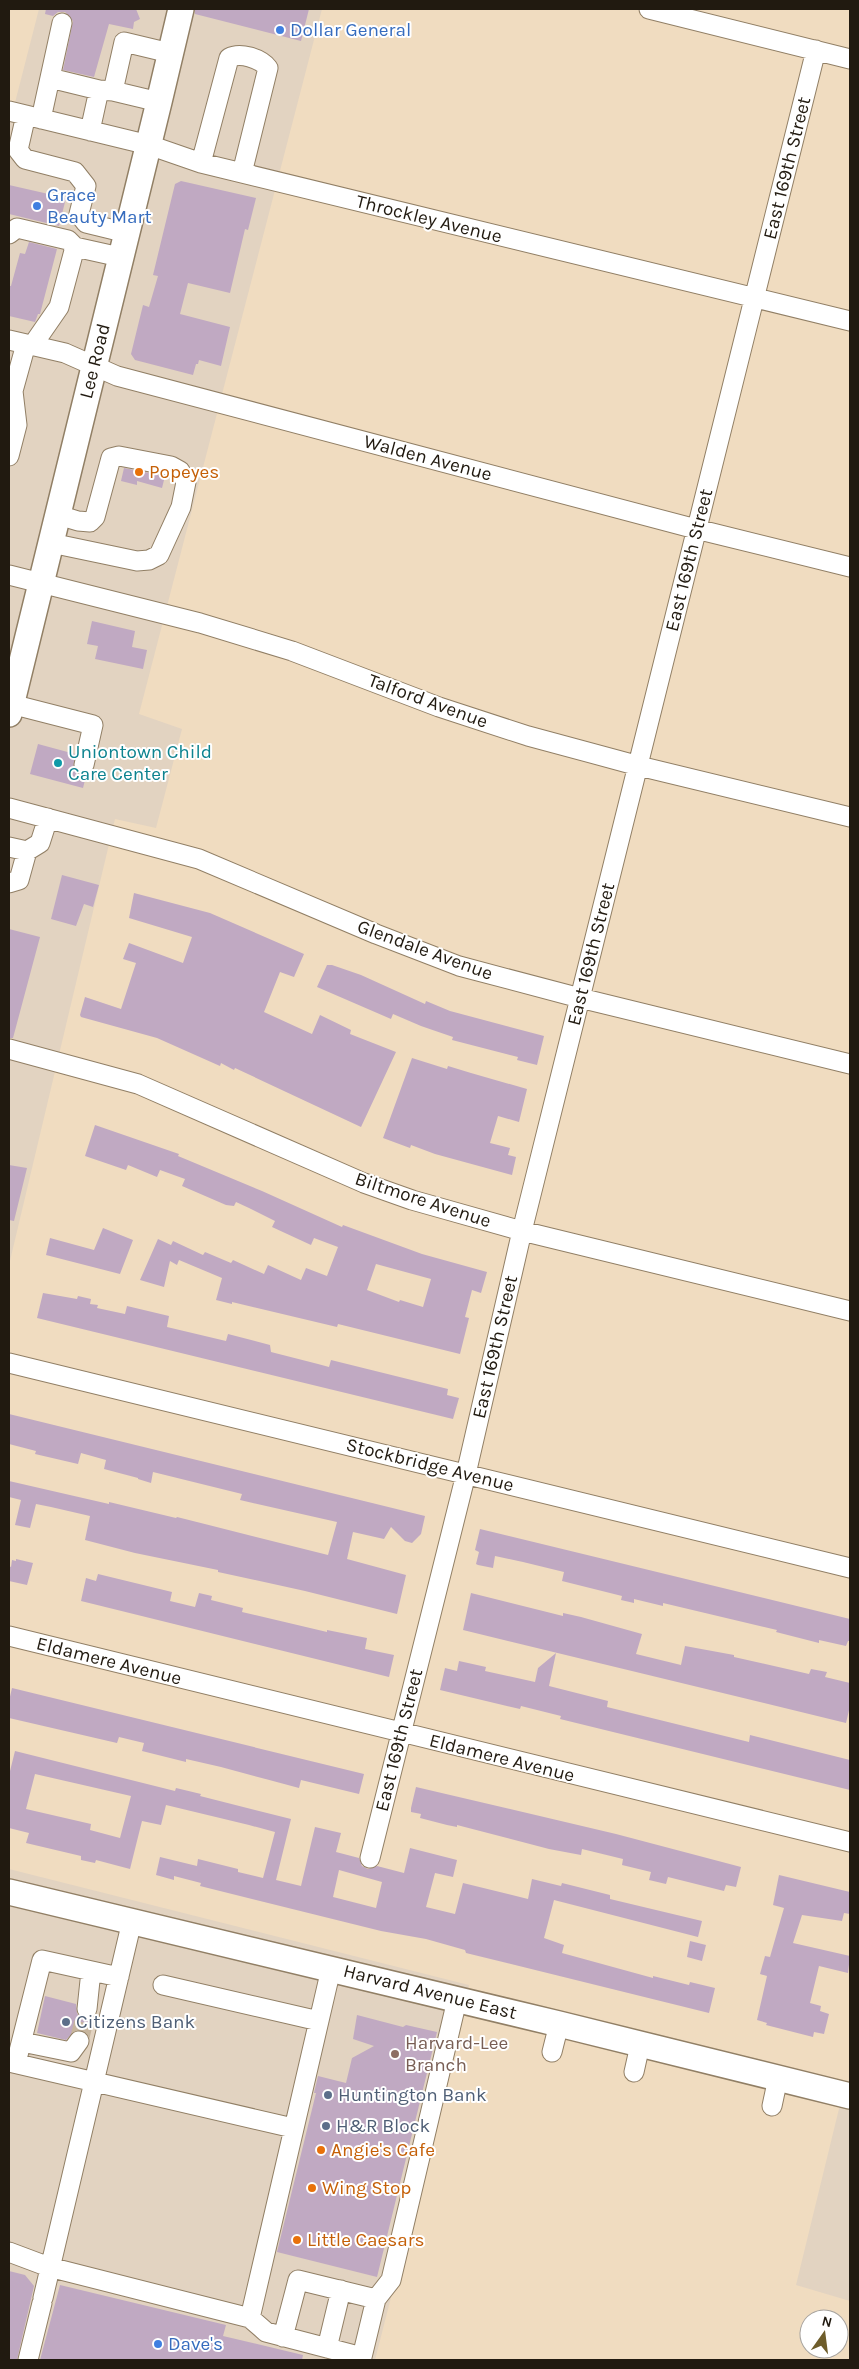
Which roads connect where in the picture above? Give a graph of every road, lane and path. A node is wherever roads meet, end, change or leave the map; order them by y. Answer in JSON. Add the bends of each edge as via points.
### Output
{"nodes":[{"id":1,"x":181,"y":9,"type":"edge"},
{"id":2,"x":649,"y":9,"type":"edge"},
{"id":3,"x":62,"y":23,"type":"dead end"},
{"id":4,"x":816,"y":50,"type":"junction"},
{"id":5,"x":170,"y":53,"type":"junction"},
{"id":6,"x":850,"y":59,"type":"edge"},
{"id":7,"x":50,"y":78,"type":"junction"},
{"id":8,"x":106,"y":90,"type":"junction"},
{"id":9,"x":160,"y":102,"type":"junction"},
{"id":10,"x":25,"y":115,"type":"edge"},
{"id":11,"x":90,"y":131,"type":"junction"},
{"id":12,"x":149,"y":145,"type":"junction"},
{"id":13,"x":201,"y":163,"type":"junction"},
{"id":14,"x":242,"y":173,"type":"junction"},
{"id":15,"x":126,"y":233,"type":"junction"},
{"id":16,"x":9,"y":234,"type":"edge"},
{"id":17,"x":75,"y":246,"type":"junction"},
{"id":18,"x":120,"y":258,"type":"junction"},
{"id":19,"x":754,"y":298,"type":"junction"},
{"id":20,"x":850,"y":321,"type":"edge"},
{"id":21,"x":22,"y":343,"type":"edge"},
{"id":22,"x":94,"y":365,"type":"junction"},
{"id":23,"x":11,"y":390,"type":"edge"},
{"id":24,"x":9,"y":456,"type":"edge"},
{"id":25,"x":58,"y":515,"type":"junction"},
{"id":26,"x":696,"y":529,"type":"junction"},
{"id":27,"x":50,"y":543,"type":"junction"},
{"id":28,"x":850,"y":567,"type":"edge"},
{"id":29,"x":9,"y":575,"type":"edge"},
{"id":30,"x":41,"y":583,"type":"junction"},
{"id":31,"x":15,"y":661,"type":"edge"},
{"id":32,"x":10,"y":709,"type":"edge"},
{"id":33,"x":84,"y":764,"type":"dead end"},
{"id":34,"x":639,"y":766,"type":"junction"},
{"id":35,"x":9,"y":808,"type":"edge"},
{"id":36,"x":48,"y":818,"type":"junction"},
{"id":37,"x":850,"y":818,"type":"edge"},
{"id":38,"x":18,"y":849,"type":"edge"},
{"id":39,"x":9,"y":883,"type":"edge"},
{"id":40,"x":580,"y":998,"type":"junction"},
{"id":41,"x":9,"y":1049,"type":"edge"},
{"id":42,"x":850,"y":1064,"type":"edge"},
{"id":43,"x":522,"y":1231,"type":"junction"},
{"id":44,"x":850,"y":1311,"type":"edge"},
{"id":45,"x":9,"y":1363,"type":"edge"},
{"id":46,"x":466,"y":1474,"type":"junction"},
{"id":47,"x":850,"y":1568,"type":"edge"},
{"id":48,"x":9,"y":1636,"type":"edge"},
{"id":49,"x":401,"y":1733,"type":"junction"},
{"id":50,"x":850,"y":1842,"type":"edge"},
{"id":51,"x":370,"y":1858,"type":"dead end"},
{"id":52,"x":9,"y":1892,"type":"edge"},
{"id":53,"x":132,"y":1921,"type":"junction"},
{"id":54,"x":331,"y":1968,"type":"junction"},
{"id":55,"x":91,"y":1971,"type":"junction"},
{"id":56,"x":118,"y":1977,"type":"junction"},
{"id":57,"x":163,"y":1985,"type":"dead end"},
{"id":58,"x":457,"y":2000,"type":"junction"},
{"id":59,"x":87,"y":2009,"type":"tunnel mouth"},
{"id":60,"x":319,"y":2021,"type":"junction"},
{"id":61,"x":559,"y":2024,"type":"junction"},
{"id":62,"x":79,"y":2041,"type":"dead end"},
{"id":63,"x":22,"y":2042,"type":"junction"},
{"id":64,"x":640,"y":2045,"type":"junction"},
{"id":65,"x":552,"y":2052,"type":"dead end"},
{"id":66,"x":13,"y":2062,"type":"edge"},
{"id":67,"x":634,"y":2072,"type":"dead end"},
{"id":68,"x":778,"y":2078,"type":"junction"},
{"id":69,"x":92,"y":2081,"type":"junction"},
{"id":70,"x":850,"y":2096,"type":"edge"},
{"id":71,"x":772,"y":2106,"type":"dead end"},
{"id":72,"x":294,"y":2128,"type":"junction"},
{"id":73,"x":9,"y":2252,"type":"edge"},
{"id":74,"x":49,"y":2267,"type":"junction"},
{"id":75,"x":341,"y":2290,"type":"junction"},
{"id":76,"x":376,"y":2299,"type":"junction"},
{"id":77,"x":250,"y":2318,"type":"junction"},
{"id":78,"x":284,"y":2337,"type":"junction"},
{"id":79,"x":327,"y":2348,"type":"junction"},
{"id":80,"x":361,"y":2358,"type":"edge"},
{"id":81,"x":28,"y":2360,"type":"edge"}],
"edges":[{"from":1,"to":5,"type":"main road","name":"Lee Road"},
{"from":2,"to":4,"type":"street"},
{"from":3,"to":7,"type":"street"},
{"from":4,"to":6,"type":"street"},
{"from":4,"to":19,"type":"street","name":"East 169th Street"},
{"from":5,"to":8,"type":"street","via":[[124,42]]},
{"from":5,"to":9,"type":"main road","name":"Lee Road"},
{"from":7,"to":8,"type":"street"},
{"from":7,"to":10,"type":"street"},
{"from":8,"to":9,"type":"street"},
{"from":8,"to":11,"type":"street"},
{"from":9,"to":12,"type":"main road","name":"Lee Road"},
{"from":10,"to":11,"type":"street","name":"Throckley Avenue"},
{"from":10,"to":15,"type":"street","via":[[18,150],[25,160],[75,172],[86,186],[79,214],[86,223]]},
{"from":11,"to":12,"type":"street","name":"Throckley Avenue"},
{"from":12,"to":13,"type":"street","name":"Throckley Avenue"},
{"from":12,"to":15,"type":"main road","name":"Lee Road"},
{"from":13,"to":14,"type":"street","name":"Throckley Avenue"},
{"from":13,"to":14,"type":"street","via":[[229,58],[235,55],[262,61],[268,68]]},
{"from":14,"to":19,"type":"street","name":"Throckley Avenue"},
{"from":15,"to":18,"type":"main road","name":"Lee Road"},
{"from":16,"to":17,"type":"street","via":[[17,228],[68,240]]},
{"from":17,"to":18,"type":"street"},
{"from":17,"to":21,"type":"street","via":[[59,307]]},
{"from":18,"to":22,"type":"main road","name":"Lee Road"},
{"from":19,"to":20,"type":"street","name":"Throckley Avenue"},
{"from":19,"to":26,"type":"street","name":"East 169th Street"},
{"from":21,"to":22,"type":"street","name":"Walden Avenue","via":[[65,353]]},
{"from":21,"to":23,"type":"street"},
{"from":22,"to":25,"type":"main road","name":"Lee Road"},
{"from":22,"to":26,"type":"street","name":"Walden Avenue","via":[[127,378]]},
{"from":23,"to":24,"type":"street","via":[[17,425]]},
{"from":25,"to":27,"type":"main road","name":"Lee Road"},
{"from":25,"to":27,"type":"street","via":[[90,522],[95,517],[111,458],[119,456],[171,466],[180,471],[186,482],[173,527],[159,555],[149,560],[137,561]]},
{"from":26,"to":28,"type":"street","name":"Walden Avenue"},
{"from":26,"to":34,"type":"street","name":"East 169th Street"},
{"from":27,"to":30,"type":"main road","name":"Lee Road"},
{"from":29,"to":30,"type":"street","name":"Talford Avenue"},
{"from":30,"to":31,"type":"main road","name":"Lee Road"},
{"from":30,"to":34,"type":"street","name":"Talford Avenue","via":[[200,623],[292,651],[439,707],[528,736]]},
{"from":31,"to":32,"type":"main road","name":"Lee Road"},
{"from":32,"to":33,"type":"street","via":[[93,725]]},
{"from":34,"to":37,"type":"street","name":"Talford Avenue"},
{"from":34,"to":40,"type":"street","name":"East 169th Street"},
{"from":35,"to":36,"type":"street","name":"Glendale Avenue"},
{"from":36,"to":38,"type":"street","via":[[40,843]]},
{"from":36,"to":40,"type":"street","name":"Glendale Avenue","via":[[199,859],[459,966]]},
{"from":38,"to":39,"type":"street","via":[[19,880]]},
{"from":40,"to":42,"type":"street","name":"Glendale Avenue"},
{"from":40,"to":43,"type":"street","name":"East 169th Street"},
{"from":41,"to":43,"type":"street","name":"Biltmore Avenue","via":[[138,1084],[364,1183]]},
{"from":43,"to":44,"type":"street","name":"Biltmore Avenue"},
{"from":43,"to":46,"type":"street","name":"East 169th Street"},
{"from":45,"to":46,"type":"street","name":"Stockbridge Avenue"},
{"from":46,"to":47,"type":"street","name":"Stockbridge Avenue"},
{"from":46,"to":49,"type":"street","name":"East 169th Street"},
{"from":48,"to":49,"type":"street","name":"Eldamere Avenue"},
{"from":49,"to":50,"type":"street","name":"Eldamere Avenue"},
{"from":49,"to":51,"type":"street","name":"East 169th Street"},
{"from":52,"to":53,"type":"main road","name":"Harvard Avenue East"},
{"from":53,"to":54,"type":"main road","name":"Harvard Avenue East"},
{"from":53,"to":56,"type":"street"},
{"from":54,"to":58,"type":"main road","name":"Harvard Avenue East"},
{"from":54,"to":60,"type":"street"},
{"from":55,"to":56,"type":"street"},
{"from":55,"to":59,"type":"street"},
{"from":55,"to":63,"type":"street","via":[[42,1960]]},
{"from":56,"to":69,"type":"street"},
{"from":57,"to":60,"type":"street"},
{"from":58,"to":61,"type":"main road","name":"Harvard Avenue East"},
{"from":58,"to":76,"type":"street","via":[[391,2280]]},
{"from":60,"to":72,"type":"street"},
{"from":61,"to":64,"type":"main road","name":"Harvard Avenue East"},
{"from":61,"to":65,"type":"street"},
{"from":62,"to":63,"type":"street","via":[[71,2052]]},
{"from":63,"to":66,"type":"street"},
{"from":64,"to":67,"type":"street"},
{"from":64,"to":68,"type":"main road","name":"Harvard Avenue East"},
{"from":66,"to":69,"type":"street"},
{"from":68,"to":70,"type":"main road","name":"Harvard Avenue East"},
{"from":68,"to":71,"type":"street"},
{"from":69,"to":72,"type":"street"},
{"from":69,"to":74,"type":"street"},
{"from":72,"to":77,"type":"street"},
{"from":73,"to":74,"type":"street"},
{"from":74,"to":77,"type":"street"},
{"from":74,"to":81,"type":"street"},
{"from":75,"to":76,"type":"street"},
{"from":75,"to":78,"type":"street","via":[[298,2280]]},
{"from":75,"to":79,"type":"street"},
{"from":76,"to":80,"type":"street"},
{"from":77,"to":78,"type":"street","via":[[266,2332]]},
{"from":78,"to":79,"type":"street"},
{"from":79,"to":80,"type":"street"}]}
